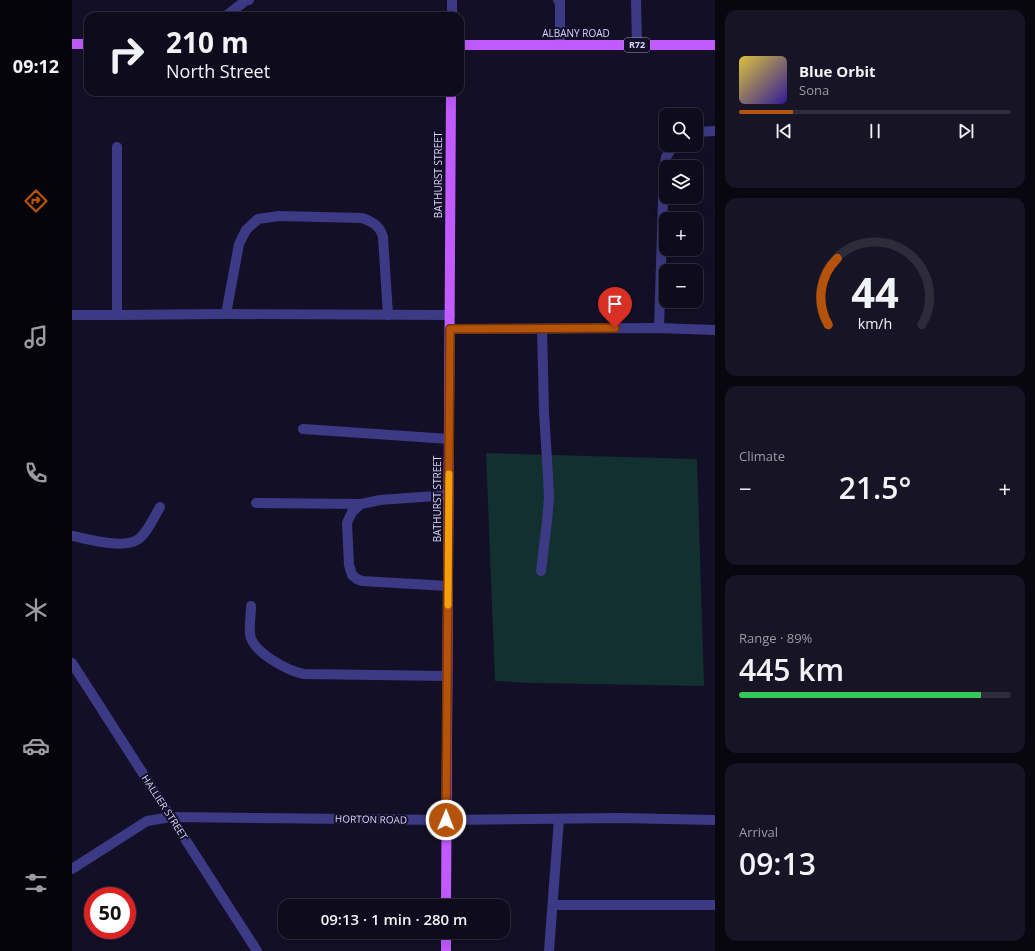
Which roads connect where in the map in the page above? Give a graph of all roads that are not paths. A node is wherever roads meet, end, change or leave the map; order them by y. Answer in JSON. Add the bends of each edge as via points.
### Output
{"nodes":[{"id":1,"x":249,"y":0,"type":"edge"},
{"id":2,"x":452,"y":0,"type":"edge"},
{"id":3,"x":558,"y":0,"type":"edge"},
{"id":4,"x":636,"y":0,"type":"edge"},
{"id":5,"x":231,"y":12,"type":"edge"},
{"id":6,"x":452,"y":12,"type":"edge"},
{"id":7,"x":72,"y":44,"type":"edge"},
{"id":8,"x":84,"y":44,"type":"edge"},
{"id":9,"x":464,"y":45,"type":"edge"},
{"id":10,"x":560,"y":45,"type":"junction"},
{"id":11,"x":637,"y":45,"type":"junction"},
{"id":12,"x":715,"y":45,"type":"edge"},
{"id":13,"x":451,"y":96,"type":"edge"},
{"id":14,"x":715,"y":131,"type":"edge"},
{"id":15,"x":703,"y":132,"type":"edge"},
{"id":16,"x":117,"y":147,"type":"dead end"},
{"id":17,"x":669,"y":152,"type":"edge"},
{"id":18,"x":226,"y":314,"type":"junction"},
{"id":19,"x":72,"y":315,"type":"edge"},
{"id":20,"x":117,"y":315,"type":"junction"},
{"id":21,"x":388,"y":315,"type":"junction"},
{"id":22,"x":450,"y":315,"type":"junction"},
{"id":23,"x":659,"y":328,"type":"junction"},
{"id":24,"x":450,"y":329,"type":"junction"},
{"id":25,"x":542,"y":329,"type":"junction"},
{"id":26,"x":715,"y":330,"type":"edge"},
{"id":27,"x":303,"y":429,"type":"dead end"},
{"id":28,"x":449,"y":440,"type":"junction"},
{"id":29,"x":449,"y":495,"type":"junction"},
{"id":30,"x":256,"y":503,"type":"dead end"},
{"id":31,"x":361,"y":504,"type":"junction"},
{"id":32,"x":160,"y":507,"type":"dead end"},
{"id":33,"x":72,"y":536,"type":"edge"},
{"id":34,"x":541,"y":570,"type":"dead end"},
{"id":35,"x":448,"y":586,"type":"junction"},
{"id":36,"x":251,"y":606,"type":"dead end"},
{"id":37,"x":72,"y":663,"type":"edge"},
{"id":38,"x":447,"y":676,"type":"junction"},
{"id":39,"x":171,"y":817,"type":"junction"},
{"id":40,"x":559,"y":819,"type":"junction"},
{"id":41,"x":446,"y":820,"type":"junction"},
{"id":42,"x":715,"y":820,"type":"edge"},
{"id":43,"x":72,"y":869,"type":"edge"},
{"id":44,"x":446,"y":899,"type":"edge"},
{"id":45,"x":715,"y":904,"type":"edge"},
{"id":46,"x":553,"y":905,"type":"junction"},
{"id":47,"x":446,"y":939,"type":"edge"},
{"id":48,"x":257,"y":951,"type":"edge"},
{"id":49,"x":446,"y":951,"type":"edge"},
{"id":50,"x":549,"y":951,"type":"edge"}],
"edges":[{"from":1,"to":5,"type":"street"},
{"from":2,"to":6,"type":"street"},
{"from":3,"to":10,"type":"street"},
{"from":4,"to":11,"type":"street"},
{"from":7,"to":8,"type":"main road"},
{"from":9,"to":10,"type":"main road","name":"ALBANY ROAD","number":"R72"},
{"from":10,"to":11,"type":"main road","name":"ALBANY ROAD","number":"R72"},
{"from":11,"to":12,"type":"main road","name":"ALBANY ROAD","number":"R72"},
{"from":13,"to":22,"type":"main road","name":"BATHURST STREET"},
{"from":14,"to":15,"type":"street"},
{"from":16,"to":20,"type":"street"},
{"from":17,"to":23,"type":"street","via":[[664,169]]},
{"from":18,"to":20,"type":"street"},
{"from":18,"to":21,"type":"street"},
{"from":18,"to":21,"type":"street","via":[[239,244],[246,230],[258,220],[278,216],[362,218],[378,227],[383,237]]},
{"from":19,"to":20,"type":"street"},
{"from":21,"to":22,"type":"street"},
{"from":22,"to":24,"type":"main road","name":"BATHURST STREET"},
{"from":23,"to":25,"type":"street"},
{"from":23,"to":26,"type":"street"},
{"from":24,"to":25,"type":"street"},
{"from":24,"to":28,"type":"main road","name":"BATHURST STREET"},
{"from":25,"to":34,"type":"street","via":[[548,521]]},
{"from":27,"to":28,"type":"street"},
{"from":28,"to":29,"type":"main road","name":"BATHURST STREET"},
{"from":29,"to":31,"type":"street","via":[[380,500]]},
{"from":29,"to":35,"type":"main road","name":"BATHURST STREET"},
{"from":30,"to":31,"type":"street"},
{"from":31,"to":35,"type":"street","via":[[352,512],[347,523],[349,565],[352,575],[362,581]]},
{"from":32,"to":33,"type":"street","via":[[144,533],[128,544]]},
{"from":35,"to":38,"type":"main road","name":"BATHURST STREET"},
{"from":36,"to":38,"type":"street","via":[[251,639],[261,651],[297,673]]},
{"from":37,"to":39,"type":"street","name":"HALLIER STREET"},
{"from":38,"to":41,"type":"main road","name":"BATHURST STREET"},
{"from":39,"to":41,"type":"street","name":"HORTON ROAD"},
{"from":39,"to":43,"type":"street","name":"HORTON ROAD","via":[[147,821]]},
{"from":39,"to":48,"type":"street","name":"HALLIER STREET"},
{"from":40,"to":41,"type":"street","name":"HORTON ROAD"},
{"from":40,"to":42,"type":"street","name":"HORTON ROAD"},
{"from":40,"to":46,"type":"street"},
{"from":41,"to":44,"type":"main road","name":"BATHURST STREET"},
{"from":45,"to":46,"type":"street"},
{"from":46,"to":50,"type":"street"},
{"from":47,"to":49,"type":"main road"}]}
